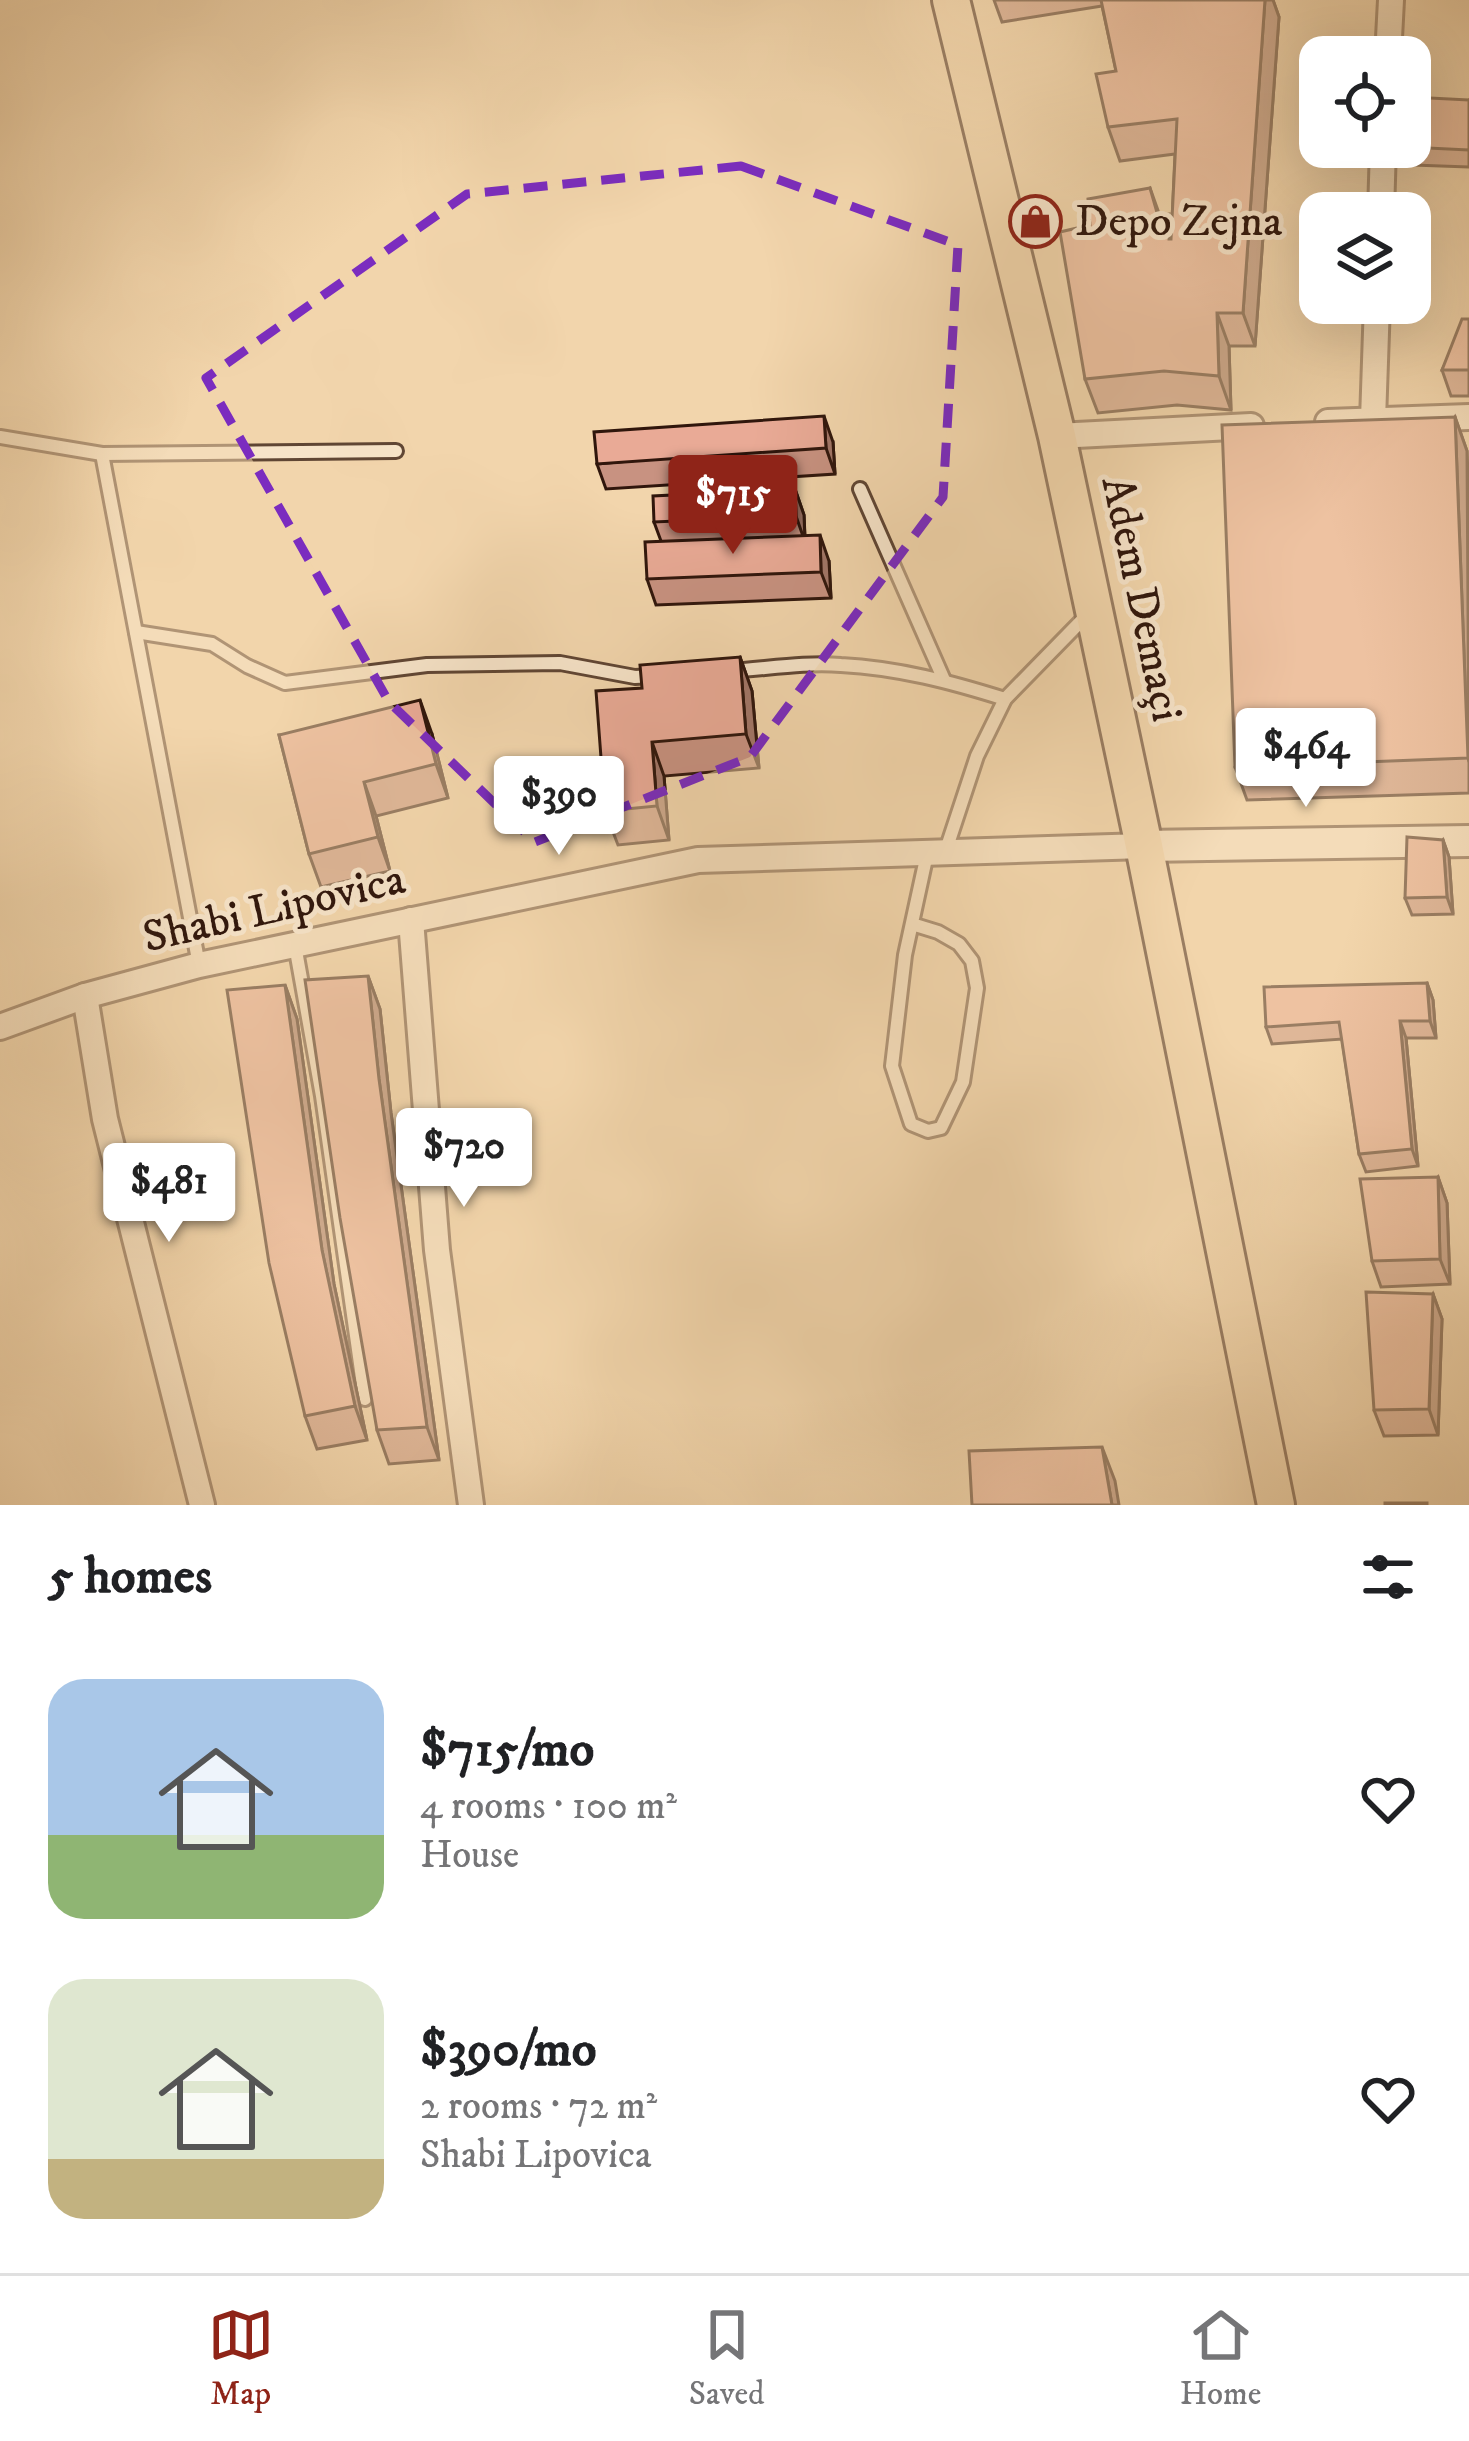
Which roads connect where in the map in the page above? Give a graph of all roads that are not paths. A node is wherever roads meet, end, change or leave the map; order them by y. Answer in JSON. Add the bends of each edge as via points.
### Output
{"nodes":[{"id":1,"x":951,"y":0,"type":"edge"},
{"id":2,"x":1391,"y":0,"type":"edge"},
{"id":3,"x":1389,"y":36,"type":"edge"},
{"id":4,"x":1376,"y":324,"type":"edge"},
{"id":5,"x":1469,"y":417,"type":"edge"},
{"id":6,"x":1372,"y":420,"type":"junction"},
{"id":7,"x":1058,"y":436,"type":"junction"},
{"id":8,"x":0,"y":437,"type":"edge"},
{"id":9,"x":396,"y":451,"type":"dead end"},
{"id":10,"x":102,"y":454,"type":"junction"},
{"id":11,"x":860,"y":489,"type":"dead end"},
{"id":12,"x":1094,"y":608,"type":"junction"},
{"id":13,"x":136,"y":632,"type":"junction"},
{"id":14,"x":724,"y":671,"type":"edge"},
{"id":15,"x":680,"y":674,"type":"edge"},
{"id":16,"x":944,"y":680,"type":"junction"},
{"id":17,"x":1005,"y":699,"type":"junction"},
{"id":18,"x":1469,"y":841,"type":"edge"},
{"id":19,"x":1144,"y":846,"type":"junction"},
{"id":20,"x":936,"y":854,"type":"junction"},
{"id":21,"x":410,"y":920,"type":"junction"},
{"id":22,"x":912,"y":924,"type":"junction"},
{"id":23,"x":295,"y":945,"type":"junction"},
{"id":24,"x":199,"y":964,"type":"junction"},
{"id":25,"x":86,"y":996,"type":"junction"},
{"id":26,"x":0,"y":1027,"type":"edge"},
{"id":27,"x":365,"y":1399,"type":"edge"},
{"id":28,"x":202,"y":1505,"type":"edge"},
{"id":29,"x":471,"y":1505,"type":"edge"},
{"id":30,"x":1276,"y":1505,"type":"edge"}],
"edges":[{"from":1,"to":7,"type":"main road","name":"Adem Demaçi"},
{"from":2,"to":3,"type":"street"},
{"from":4,"to":6,"type":"street"},
{"from":5,"to":6,"type":"street"},
{"from":6,"to":7,"type":"street"},
{"from":7,"to":12,"type":"main road","name":"Adem Demaçi"},
{"from":8,"to":10,"type":"lane"},
{"from":9,"to":10,"type":"lane"},
{"from":10,"to":13,"type":"lane"},
{"from":11,"to":16,"type":"lane"},
{"from":12,"to":17,"type":"lane"},
{"from":12,"to":19,"type":"main road","name":"Adem Demaçi"},
{"from":13,"to":15,"type":"lane","via":[[212,644],[285,683],[428,665],[560,662],[635,677]]},
{"from":13,"to":24,"type":"lane"},
{"from":14,"to":16,"type":"lane","via":[[836,664]]},
{"from":16,"to":17,"type":"lane"},
{"from":17,"to":20,"type":"lane"},
{"from":18,"to":19,"type":"street"},
{"from":19,"to":20,"type":"street","name":"Shabi Lipovica"},
{"from":19,"to":30,"type":"main road","name":"Adem Demaçi"},
{"from":20,"to":21,"type":"street","name":"Shabi Lipovica","via":[[698,860]]},
{"from":20,"to":22,"type":"lane"},
{"from":21,"to":23,"type":"street","name":"Shabi Lipovica"},
{"from":21,"to":29,"type":"street","via":[[436,1250]]},
{"from":22,"to":22,"type":"lane","via":[[892,1066],[911,1124],[928,1131],[941,1128],[963,1082],[977,988],[959,944]]},
{"from":23,"to":24,"type":"street","name":"Shabi Lipovica"},
{"from":23,"to":27,"type":"lane"},
{"from":24,"to":25,"type":"street","name":"Shabi Lipovica"},
{"from":25,"to":26,"type":"street","name":"Shabi Lipovica"},
{"from":25,"to":28,"type":"street","via":[[105,1119]]}]}
